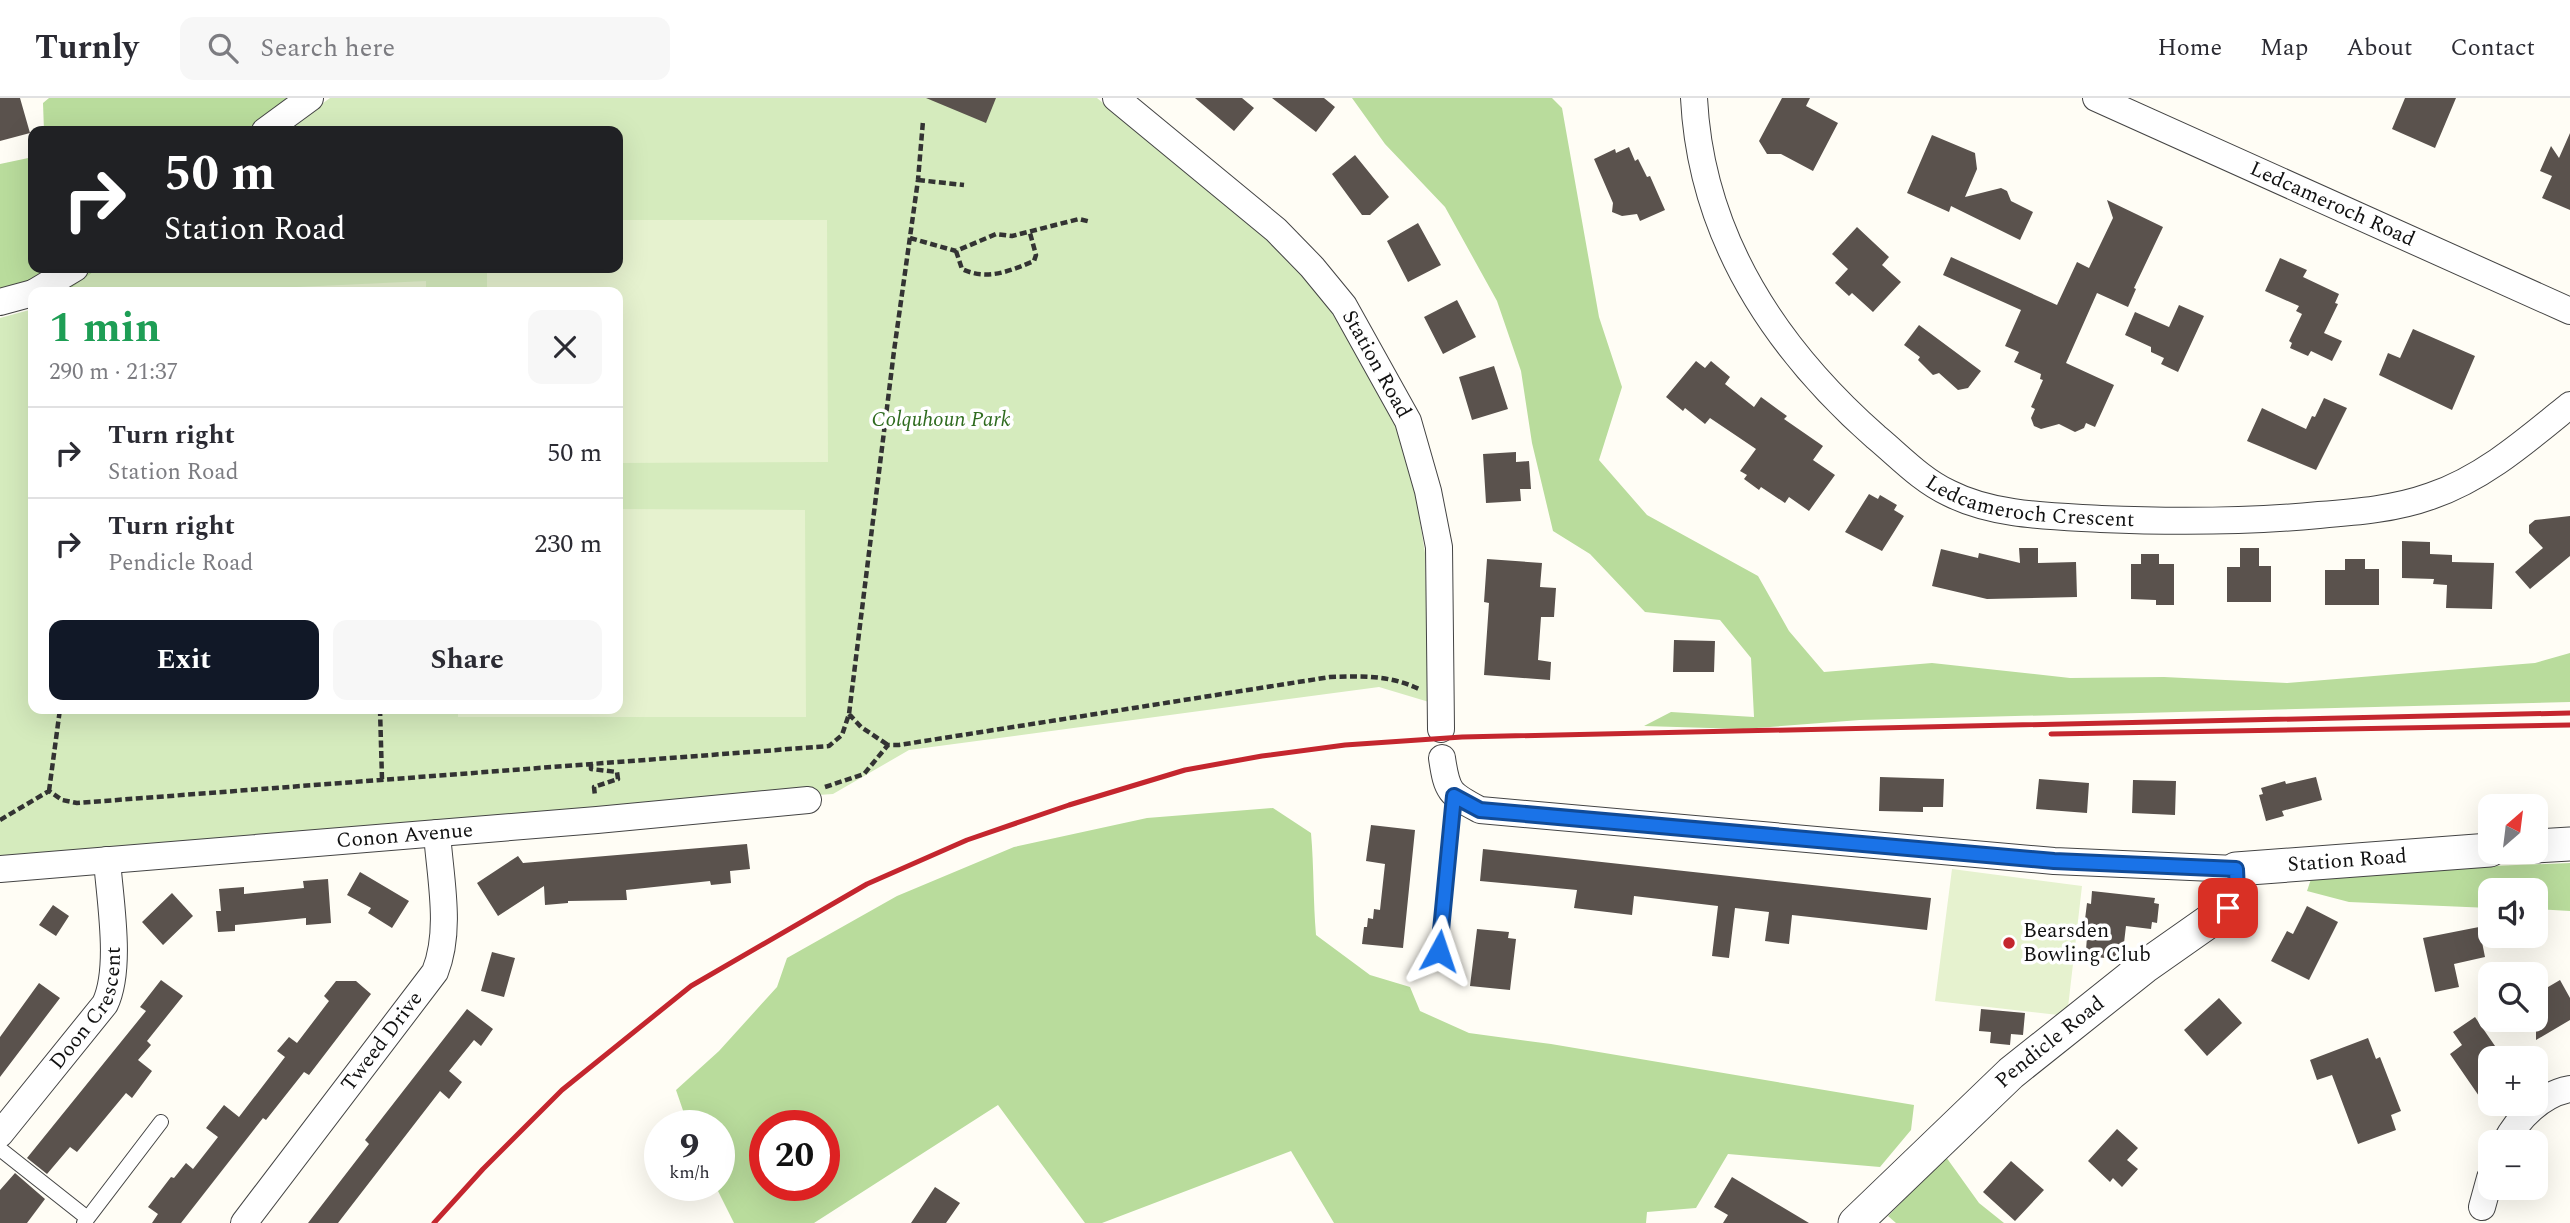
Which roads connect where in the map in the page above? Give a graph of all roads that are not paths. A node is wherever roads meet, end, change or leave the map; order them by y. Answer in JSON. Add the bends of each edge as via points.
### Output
{"nodes":[{"id":1,"x":310,"y":98,"type":"edge"},
{"id":2,"x":1116,"y":98,"type":"edge"},
{"id":3,"x":1694,"y":98,"type":"edge"},
{"id":4,"x":2096,"y":98,"type":"edge"},
{"id":5,"x":272,"y":126,"type":"edge"},
{"id":6,"x":67,"y":273,"type":"edge"},
{"id":7,"x":44,"y":287,"type":"edge"},
{"id":8,"x":28,"y":295,"type":"edge"},
{"id":9,"x":0,"y":302,"type":"edge"},
{"id":10,"x":2570,"y":311,"type":"edge"},
{"id":11,"x":2570,"y":405,"type":"edge"},
{"id":12,"x":1441,"y":729,"type":"dead end"},
{"id":13,"x":1442,"y":758,"type":"dead end"},
{"id":14,"x":1454,"y":796,"type":"junction"},
{"id":15,"x":808,"y":800,"type":"road end"},
{"id":16,"x":437,"y":833,"type":"junction"},
{"id":17,"x":2570,"y":844,"type":"edge"},
{"id":18,"x":2548,"y":845,"type":"edge"},
{"id":19,"x":2478,"y":851,"type":"edge"},
{"id":20,"x":107,"y":860,"type":"junction"},
{"id":21,"x":0,"y":869,"type":"edge"},
{"id":22,"x":2236,"y":869,"type":"junction"},
{"id":23,"x":1439,"y":951,"type":"dead end"},
{"id":24,"x":2570,"y":1089,"type":"edge"},
{"id":25,"x":161,"y":1122,"type":"dead end"},
{"id":26,"x":2514,"y":1130,"type":"edge"},
{"id":27,"x":0,"y":1134,"type":"edge"},
{"id":28,"x":0,"y":1149,"type":"edge"},
{"id":29,"x":2484,"y":1200,"type":"edge"},
{"id":30,"x":2482,"y":1207,"type":"dead end"},
{"id":31,"x":85,"y":1220,"type":"edge"},
{"id":32,"x":244,"y":1223,"type":"edge"},
{"id":33,"x":1855,"y":1223,"type":"edge"}],
"edges":[{"from":1,"to":5,"type":"street"},
{"from":2,"to":12,"type":"street","name":"Station Road","via":[[1276,230],[1312,267],[1344,306],[1408,421],[1438,547]]},
{"from":3,"to":11,"type":"street","name":"Ledcameroch Crescent","via":[[1706,181],[1721,229],[1768,320],[1856,419],[1916,472],[1974,503],[2069,517],[2164,522],[2271,520],[2400,506],[2489,469]]},
{"from":4,"to":10,"type":"street","name":"Ledcameroch Road"},
{"from":6,"to":7,"type":"street"},
{"from":8,"to":9,"type":"street"},
{"from":13,"to":14,"type":"street"},
{"from":14,"to":22,"type":"street","name":"Station Road","via":[[1480,810],[2054,861]]},
{"from":14,"to":23,"type":"lane"},
{"from":15,"to":16,"type":"street","name":"Conon Avenue"},
{"from":16,"to":20,"type":"street","name":"Conon Avenue"},
{"from":16,"to":32,"type":"street","name":"Tweed Drive","via":[[444,931],[435,972]]},
{"from":17,"to":18,"type":"street"},
{"from":19,"to":22,"type":"street","name":"Station Road"},
{"from":20,"to":21,"type":"street","name":"Conon Avenue"},
{"from":20,"to":27,"type":"street","name":"Doon Crescent","via":[[114,970],[111,991]]},
{"from":22,"to":33,"type":"street","name":"Pendicle Road","via":[[2237,892],[2228,908],[2144,967],[2011,1073]]},
{"from":24,"to":26,"type":"street","via":[[2543,1100]]},
{"from":25,"to":31,"type":"lane"},
{"from":28,"to":31,"type":"lane"},
{"from":29,"to":30,"type":"street"}]}
